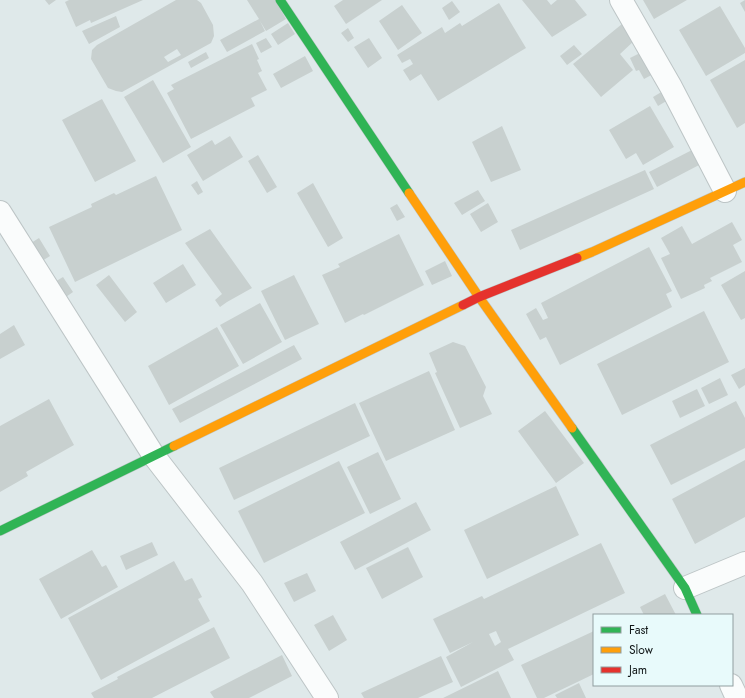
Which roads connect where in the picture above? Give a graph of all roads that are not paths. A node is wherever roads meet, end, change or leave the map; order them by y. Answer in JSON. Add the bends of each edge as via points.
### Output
{"nodes":[{"id":1,"x":280,"y":0,"type":"edge"},
{"id":2,"x":621,"y":0,"type":"edge"},
{"id":3,"x":745,"y":182,"type":"edge"},
{"id":4,"x":725,"y":191,"type":"junction"},
{"id":5,"x":0,"y":212,"type":"edge"},
{"id":6,"x":479,"y":297,"type":"junction"},
{"id":7,"x":154,"y":456,"type":"junction"},
{"id":8,"x":0,"y":531,"type":"edge"},
{"id":9,"x":745,"y":563,"type":"edge"},
{"id":10,"x":684,"y":588,"type":"junction"},
{"id":11,"x":697,"y":614,"type":"edge"},
{"id":12,"x":731,"y":686,"type":"edge"},
{"id":13,"x":327,"y":698,"type":"edge"},
{"id":14,"x":737,"y":698,"type":"edge"}],
"edges":[{"from":1,"to":6,"type":"street"},
{"from":2,"to":4,"type":"street","via":[[671,87]]},
{"from":3,"to":4,"type":"street"},
{"from":4,"to":6,"type":"street","via":[[592,252]]},
{"from":5,"to":7,"type":"street"},
{"from":6,"to":7,"type":"street"},
{"from":6,"to":10,"type":"street"},
{"from":7,"to":8,"type":"street"},
{"from":7,"to":13,"type":"street","via":[[252,583]]},
{"from":9,"to":10,"type":"street"},
{"from":10,"to":11,"type":"street"},
{"from":12,"to":14,"type":"street"}]}
